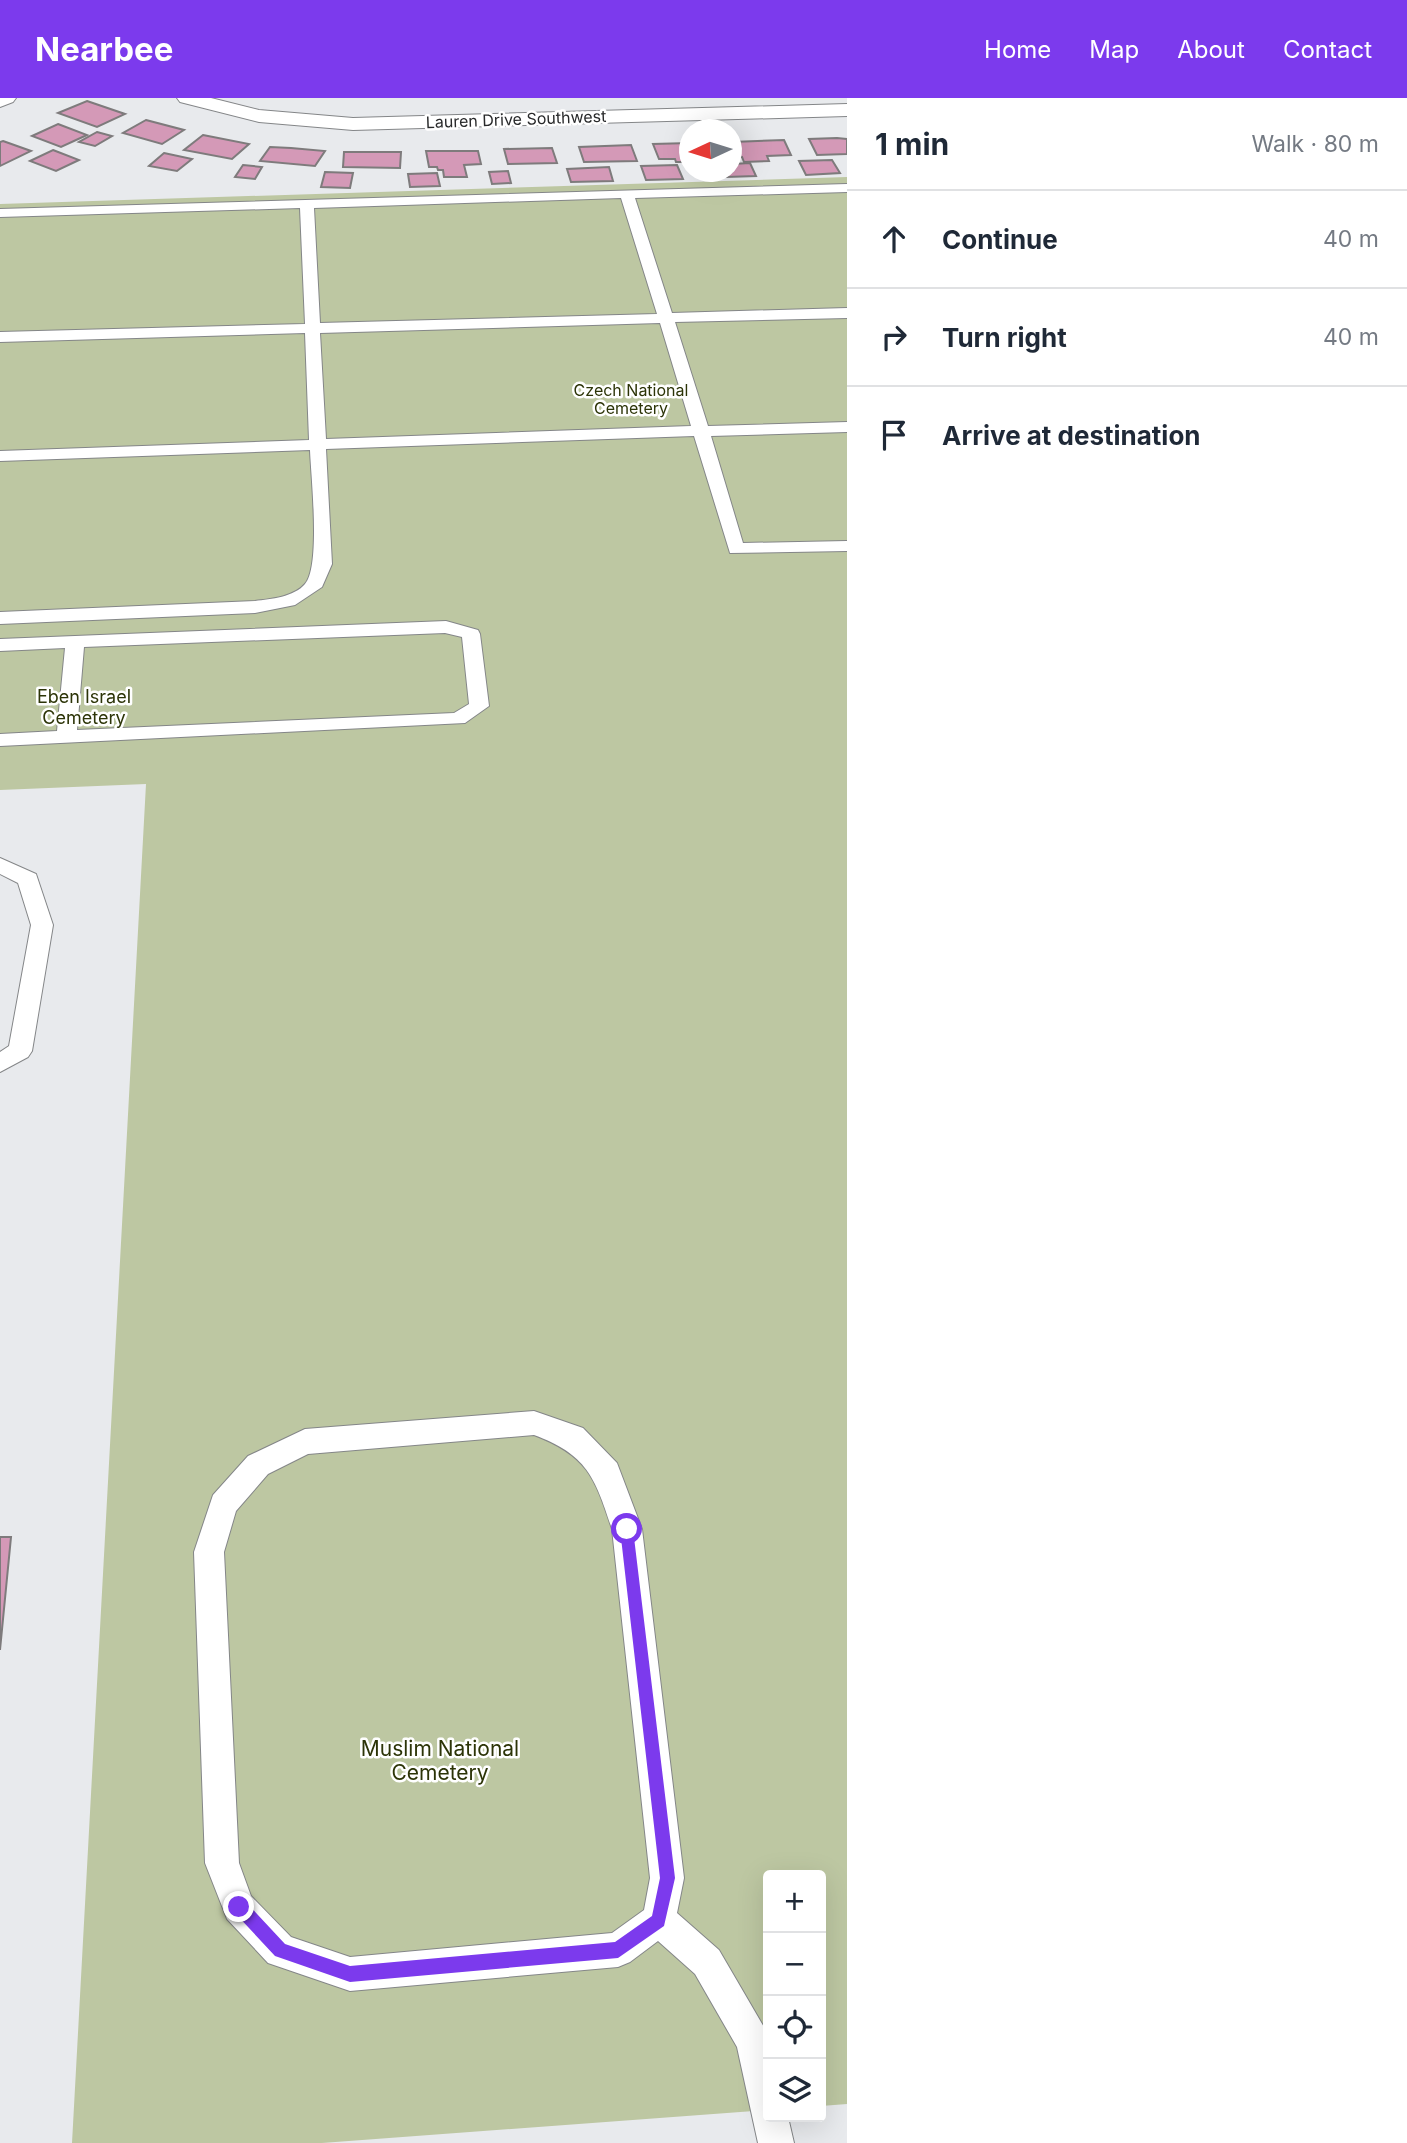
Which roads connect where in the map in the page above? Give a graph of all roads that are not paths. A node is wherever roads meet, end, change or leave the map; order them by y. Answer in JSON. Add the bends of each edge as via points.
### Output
{"nodes":[{"id":1,"x":6,"y":98,"type":"edge"},
{"id":2,"x":187,"y":98,"type":"edge"},
{"id":3,"x":0,"y":101,"type":"edge"},
{"id":4,"x":847,"y":110,"type":"edge"},
{"id":5,"x":847,"y":188,"type":"edge"},
{"id":6,"x":627,"y":194,"type":"junction"},
{"id":7,"x":307,"y":205,"type":"junction"},
{"id":8,"x":0,"y":214,"type":"edge"},
{"id":9,"x":847,"y":313,"type":"edge"},
{"id":10,"x":666,"y":318,"type":"junction"},
{"id":11,"x":311,"y":328,"type":"junction"},
{"id":12,"x":0,"y":337,"type":"edge"},
{"id":13,"x":847,"y":427,"type":"edge"},
{"id":14,"x":701,"y":431,"type":"junction"},
{"id":15,"x":318,"y":444,"type":"junction"},
{"id":16,"x":0,"y":456,"type":"edge"},
{"id":17,"x":847,"y":546,"type":"edge"},
{"id":18,"x":0,"y":618,"type":"edge"},
{"id":19,"x":75,"y":642,"type":"junction"},
{"id":20,"x":0,"y":645,"type":"edge"},
{"id":21,"x":66,"y":737,"type":"junction"},
{"id":22,"x":0,"y":740,"type":"edge"},
{"id":23,"x":0,"y":865,"type":"edge"},
{"id":24,"x":0,"y":1063,"type":"edge"},
{"id":25,"x":659,"y":1920,"type":"junction"},
{"id":26,"x":763,"y":2085,"type":"edge"},
{"id":27,"x":772,"y":2122,"type":"edge"},
{"id":28,"x":776,"y":2143,"type":"edge"}],
"edges":[{"from":1,"to":3,"type":"street"},
{"from":2,"to":4,"type":"street","name":"Lauren Drive Southwest","via":[[259,116],[353,124]]},
{"from":5,"to":6,"type":"lane"},
{"from":6,"to":7,"type":"lane"},
{"from":6,"to":10,"type":"lane"},
{"from":7,"to":8,"type":"lane"},
{"from":7,"to":11,"type":"lane"},
{"from":9,"to":10,"type":"lane"},
{"from":10,"to":11,"type":"lane"},
{"from":10,"to":14,"type":"lane"},
{"from":11,"to":12,"type":"lane"},
{"from":11,"to":15,"type":"lane"},
{"from":13,"to":14,"type":"lane"},
{"from":14,"to":15,"type":"lane"},
{"from":14,"to":17,"type":"lane","via":[[736,549]]},
{"from":15,"to":16,"type":"lane"},
{"from":15,"to":18,"type":"lane","via":[[323,564],[313,587],[288,601],[255,607]]},
{"from":19,"to":20,"type":"lane"},
{"from":19,"to":21,"type":"lane"},
{"from":19,"to":21,"type":"lane","via":[[446,627],[471,635],[479,706],[458,719]]},
{"from":21,"to":22,"type":"lane"},
{"from":23,"to":24,"type":"lane","via":[[28,879],[42,925],[20,1051]]},
{"from":25,"to":25,"type":"lane","via":[[667,1878],[627,1529],[607,1472],[573,1437],[534,1423],[305,1441],[258,1465],[223,1504],[209,1552],[222,1863],[239,1907],[280,1951],[350,1974],[618,1950]]},
{"from":25,"to":26,"type":"lane","via":[[707,1962],[753,2041]]},
{"from":27,"to":28,"type":"lane"}]}
